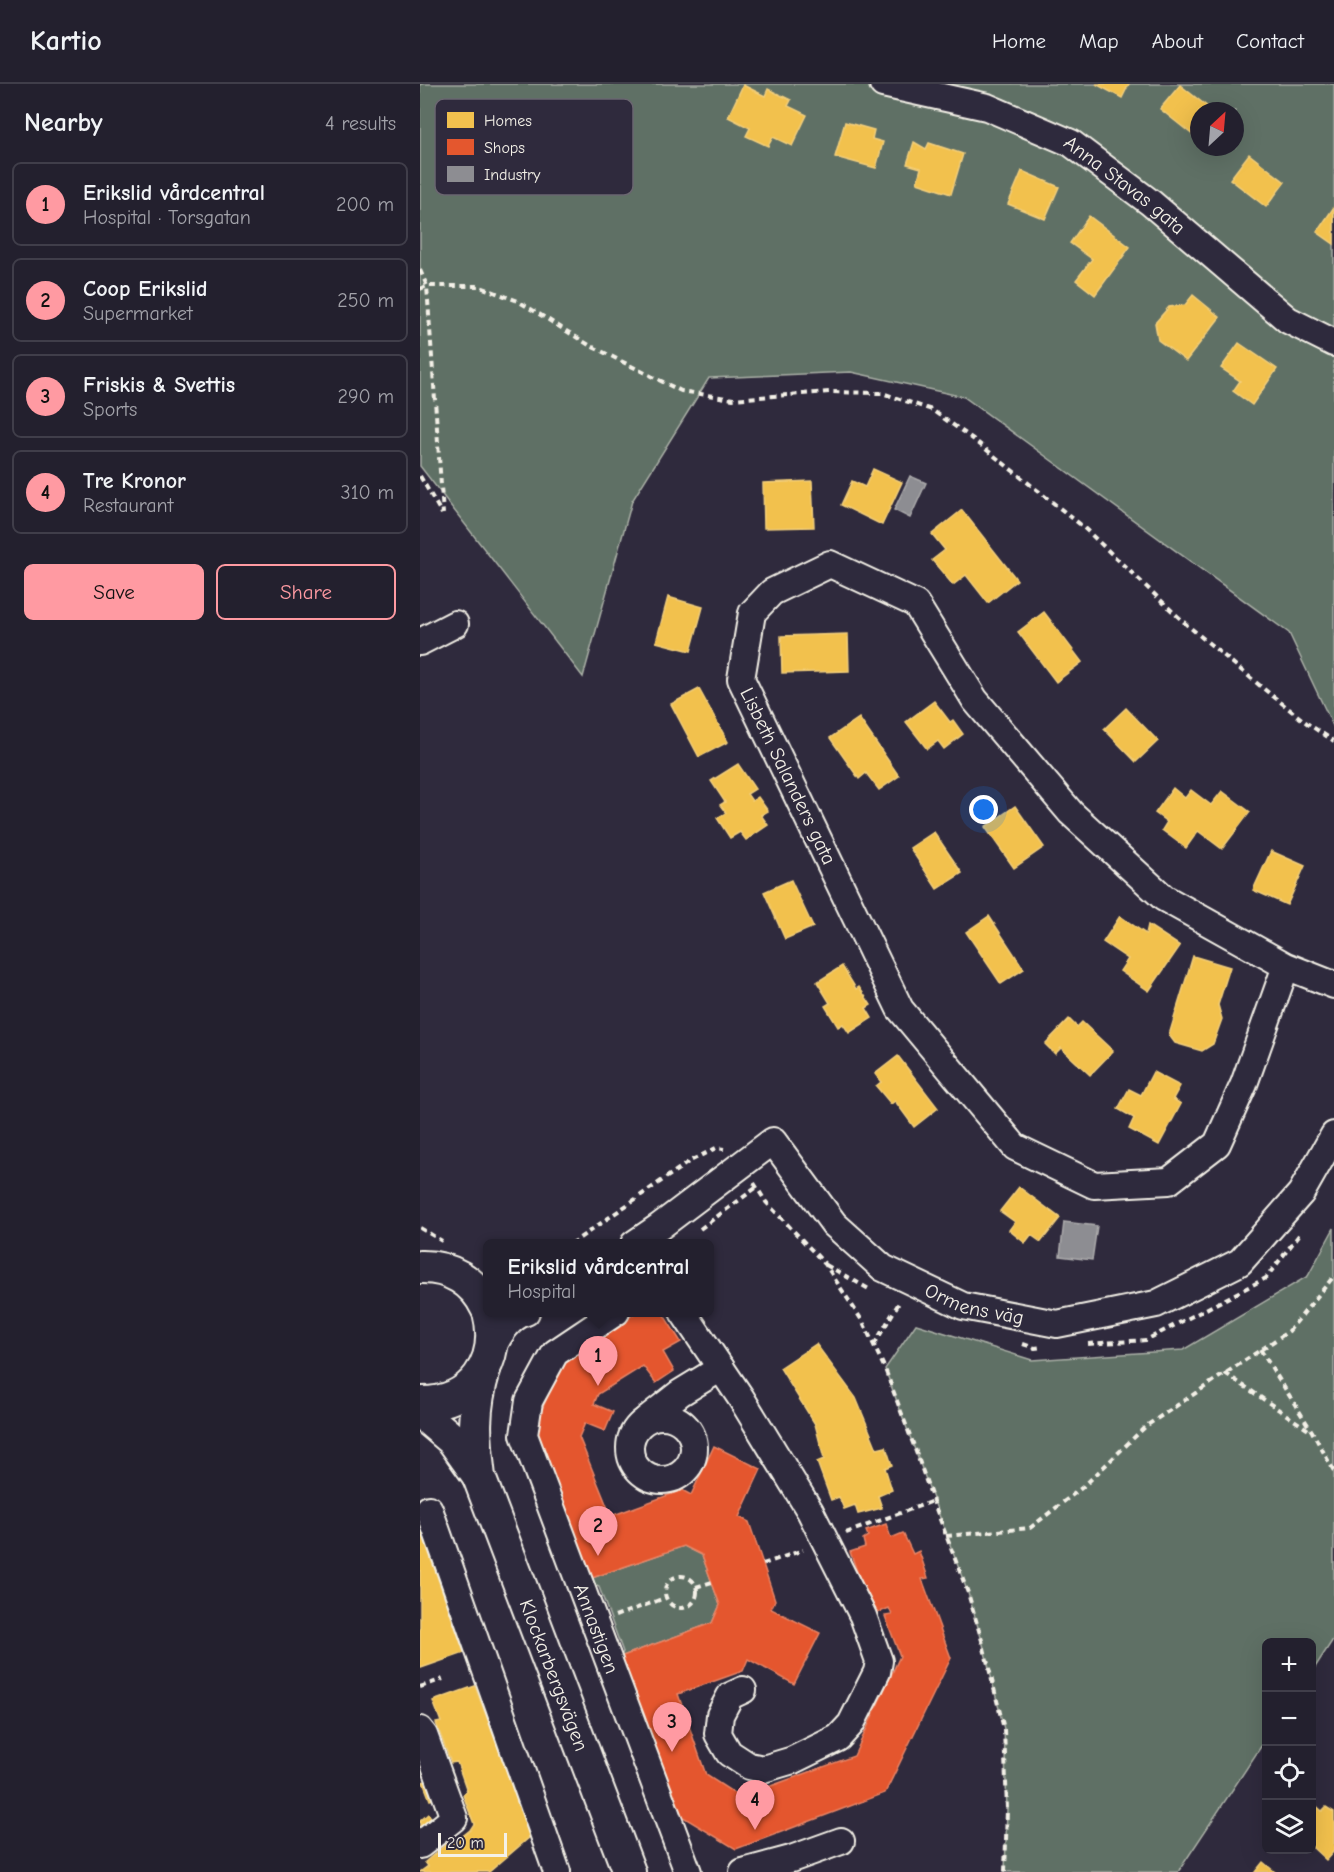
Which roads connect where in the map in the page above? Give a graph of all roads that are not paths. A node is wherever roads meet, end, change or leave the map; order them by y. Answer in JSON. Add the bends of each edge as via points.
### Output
{"nodes":[{"id":1,"x":883,"y":84,"type":"edge"},
{"id":2,"x":1334,"y":343,"type":"edge"},
{"id":3,"x":454,"y":624,"type":"dead end"},
{"id":4,"x":420,"y":642,"type":"edge"},
{"id":5,"x":1286,"y":966,"type":"junction"},
{"id":6,"x":1334,"y":985,"type":"edge"},
{"id":7,"x":1334,"y":1135,"type":"edge"},
{"id":8,"x":665,"y":1235,"type":"edge"},
{"id":9,"x":427,"y":1266,"type":"edge"},
{"id":10,"x":483,"y":1275,"type":"edge"},
{"id":11,"x":483,"y":1301,"type":"edge"},
{"id":12,"x":490,"y":1317,"type":"edge"},
{"id":13,"x":517,"y":1317,"type":"edge"},
{"id":14,"x":609,"y":1317,"type":"edge"},
{"id":15,"x":686,"y":1317,"type":"edge"},
{"id":16,"x":488,"y":1359,"type":"junction"},
{"id":17,"x":721,"y":1368,"type":"junction"},
{"id":18,"x":420,"y":1403,"type":"edge"},
{"id":19,"x":420,"y":1412,"type":"edge"},
{"id":20,"x":647,"y":1419,"type":"dead end"},
{"id":21,"x":479,"y":1477,"type":"junction"},
{"id":22,"x":429,"y":1509,"type":"dead end"},
{"id":23,"x":743,"y":1690,"type":"dead end"},
{"id":24,"x":420,"y":1730,"type":"edge"},
{"id":25,"x":841,"y":1841,"type":"dead end"},
{"id":26,"x":420,"y":1845,"type":"edge"},
{"id":27,"x":808,"y":1863,"type":"edge"},
{"id":28,"x":557,"y":1872,"type":"edge"},
{"id":29,"x":629,"y":1872,"type":"edge"},
{"id":30,"x":688,"y":1872,"type":"edge"},
{"id":31,"x":743,"y":1872,"type":"edge"}],
"edges":[{"from":1,"to":2,"type":"street","name":"Anna Stavas gata","via":[[987,106],[1071,143],[1151,203],[1288,320]]},
{"from":3,"to":4,"type":"street"},
{"from":5,"to":5,"type":"street","name":"Lisbeth Salanders gata","via":[[1164,898],[1071,813],[975,700],[915,604],[830,564],[772,592],[752,613],[741,680],[900,1009],[1015,1147],[1094,1185],[1169,1181],[1216,1144],[1244,1084]]},
{"from":5,"to":6,"type":"street","name":"Lisbeth Salanders gata"},
{"from":7,"to":8,"type":"street","name":"Ormens väg","via":[[1301,1193],[1240,1262],[1156,1304],[1057,1324],[963,1306],[882,1268],[834,1224],[773,1141]]},
{"from":9,"to":10,"type":"street"},
{"from":9,"to":11,"type":"main road","via":[[468,1282]]},
{"from":12,"to":16,"type":"main road"},
{"from":13,"to":16,"type":"street","via":[[504,1328]]},
{"from":14,"to":30,"type":"street","name":"Annastigen","via":[[555,1353],[529,1401],[524,1436]]},
{"from":15,"to":17,"type":"street"},
{"from":16,"to":18,"type":"main road","via":[[466,1390],[451,1399]]},
{"from":16,"to":21,"type":"main road","via":[[476,1395],[474,1433]]},
{"from":17,"to":20,"type":"street","via":[[680,1392]]},
{"from":17,"to":23,"type":"street","via":[[810,1511],[864,1616],[879,1661],[851,1724],[838,1738],[793,1760],[763,1769],[749,1766],[729,1753],[718,1734],[720,1715],[730,1696]]},
{"from":19,"to":21,"type":"main road","via":[[453,1440]]},
{"from":21,"to":29,"type":"main road","name":"Klockarbergsvägen"},
{"from":22,"to":28,"type":"street"},
{"from":24,"to":26,"type":"street","via":[[453,1818]]},
{"from":25,"to":27,"type":"street"},
{"from":27,"to":31,"type":"street"}]}
